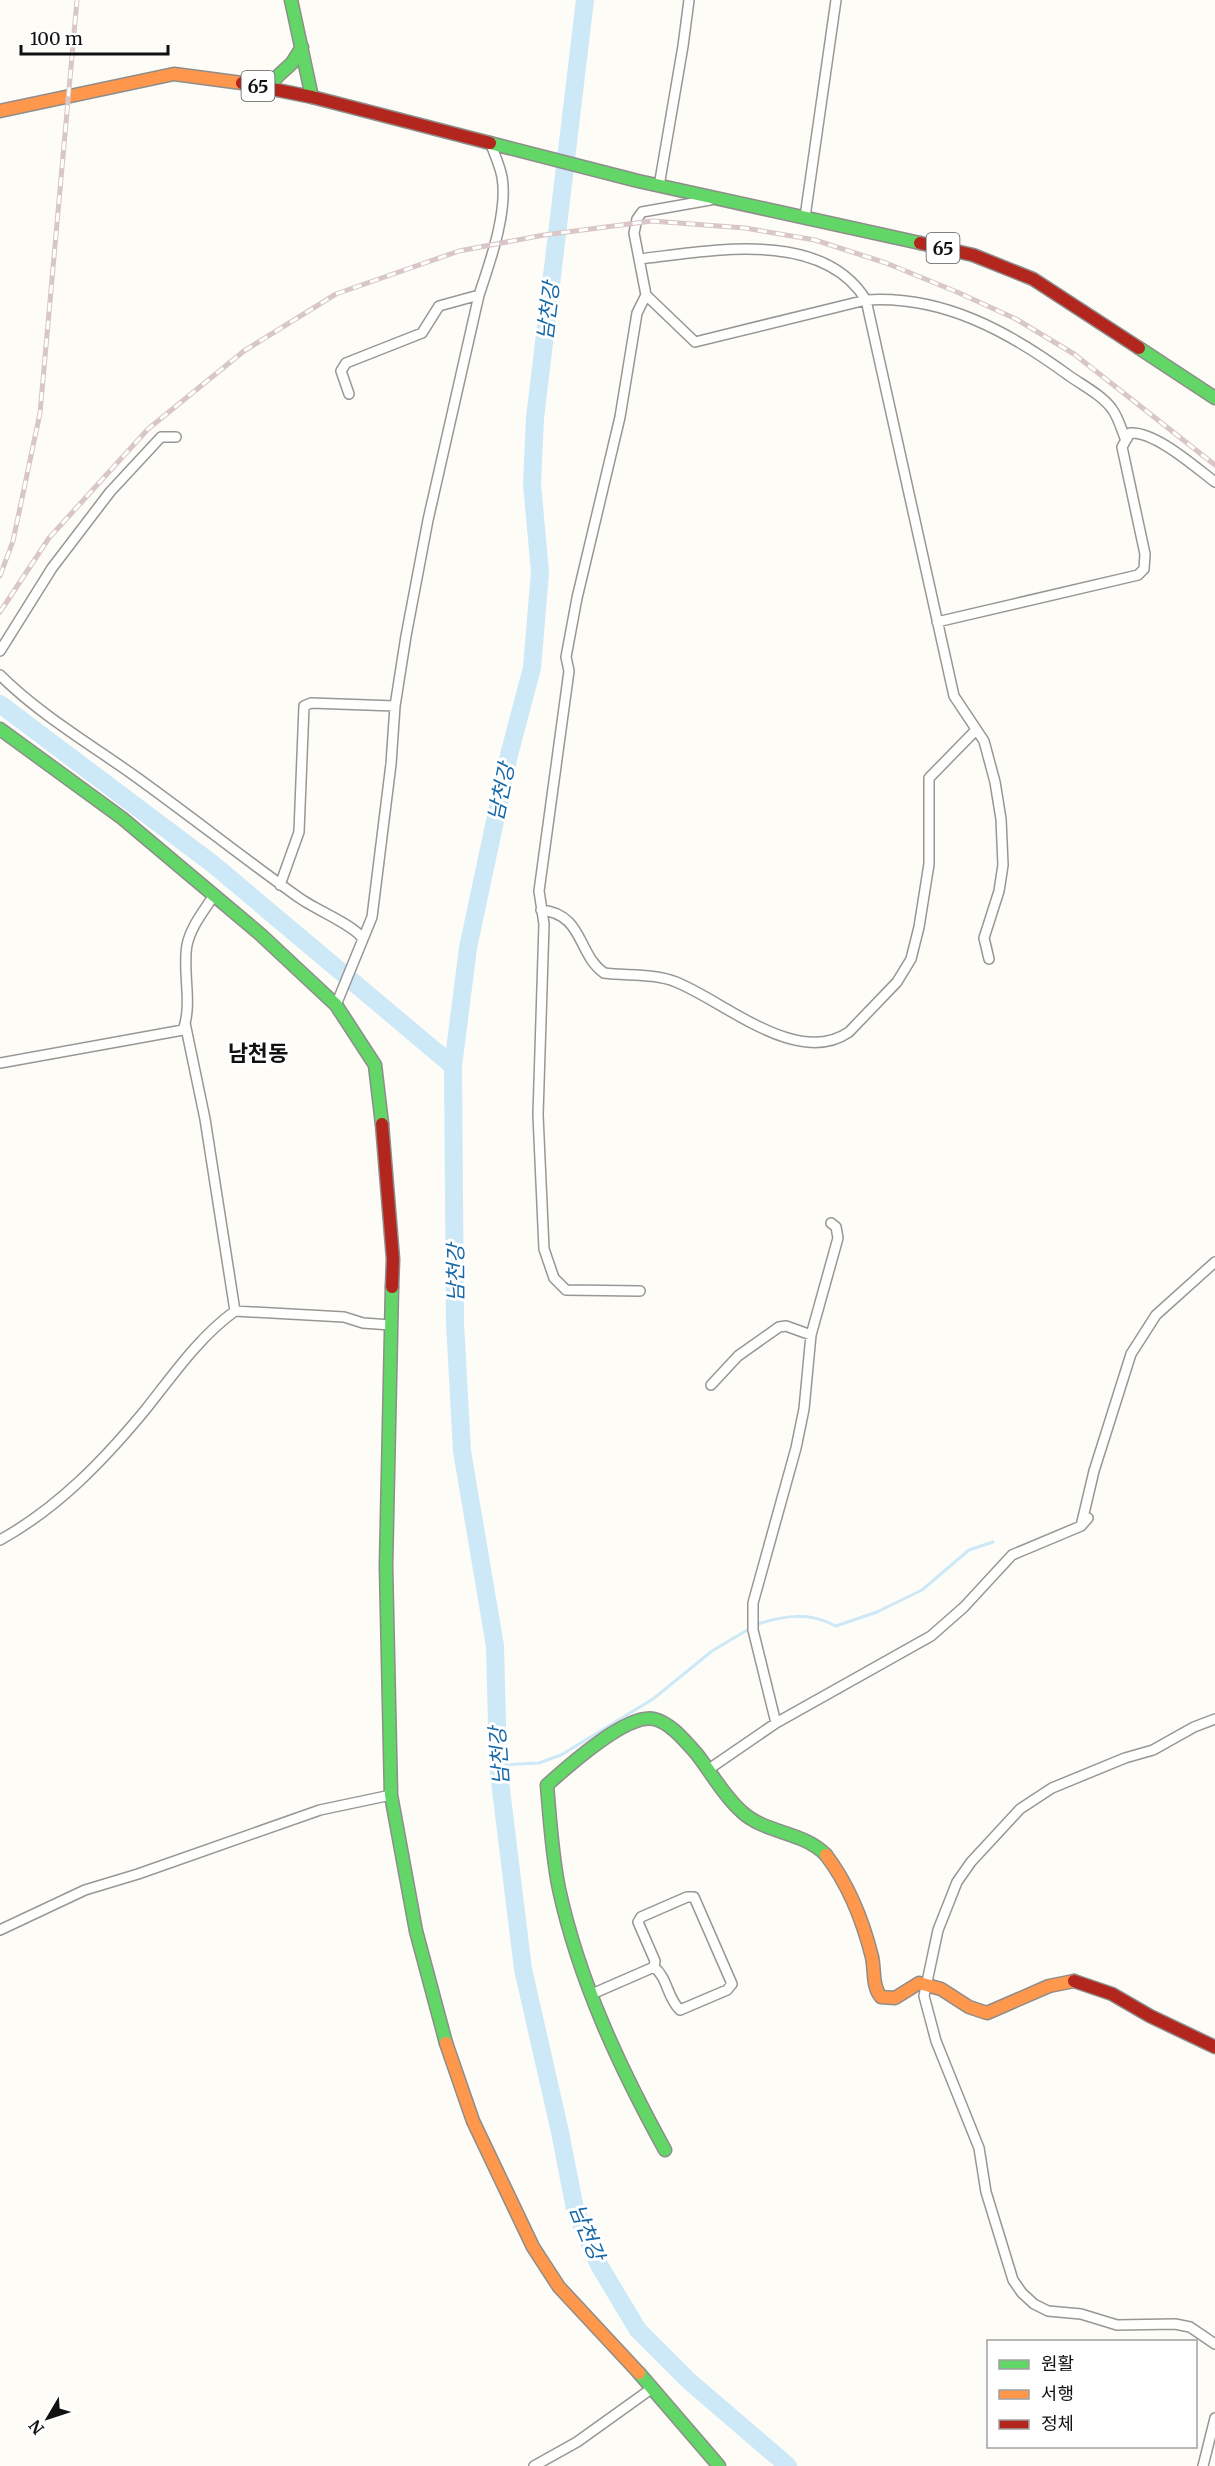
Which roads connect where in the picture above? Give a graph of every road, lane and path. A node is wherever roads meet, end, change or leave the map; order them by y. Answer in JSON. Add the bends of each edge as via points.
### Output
{"nodes":[{"id":1,"x":291,"y":0,"type":"edge"},
{"id":2,"x":689,"y":0,"type":"edge"},
{"id":3,"x":836,"y":0,"type":"edge"},
{"id":4,"x":302,"y":47,"type":"junction"},
{"id":5,"x":266,"y":87,"type":"junction"},
{"id":6,"x":312,"y":97,"type":"junction"},
{"id":7,"x":0,"y":111,"type":"edge"},
{"id":8,"x":490,"y":142,"type":"junction"},
{"id":9,"x":659,"y":186,"type":"junction"},
{"id":10,"x":716,"y":199,"type":"junction"},
{"id":11,"x":805,"y":217,"type":"junction"},
{"id":12,"x":640,"y":259,"type":"junction"},
{"id":13,"x":479,"y":295,"type":"junction"},
{"id":14,"x":646,"y":295,"type":"junction"},
{"id":15,"x":866,"y":300,"type":"junction"},
{"id":16,"x":349,"y":394,"type":"dead end"},
{"id":17,"x":1215,"y":398,"type":"edge"},
{"id":18,"x":176,"y":437,"type":"dead end"},
{"id":19,"x":1125,"y":438,"type":"junction"},
{"id":20,"x":1215,"y":482,"type":"edge"},
{"id":21,"x":937,"y":622,"type":"junction"},
{"id":22,"x":0,"y":651,"type":"edge"},
{"id":23,"x":1,"y":677,"type":"edge"},
{"id":24,"x":395,"y":706,"type":"junction"},
{"id":25,"x":0,"y":729,"type":"edge"},
{"id":26,"x":976,"y":730,"type":"junction"},
{"id":27,"x":280,"y":885,"type":"junction"},
{"id":28,"x":214,"y":895,"type":"junction"},
{"id":29,"x":541,"y":910,"type":"junction"},
{"id":30,"x":362,"y":938,"type":"junction"},
{"id":31,"x":989,"y":960,"type":"dead end"},
{"id":32,"x":338,"y":999,"type":"junction"},
{"id":33,"x":185,"y":1023,"type":"junction"},
{"id":34,"x":0,"y":1063,"type":"edge"},
{"id":35,"x":831,"y":1223,"type":"dead end"},
{"id":36,"x":1215,"y":1262,"type":"edge"},
{"id":37,"x":640,"y":1290,"type":"dead end"},
{"id":38,"x":235,"y":1311,"type":"junction"},
{"id":39,"x":391,"y":1325,"type":"junction"},
{"id":40,"x":811,"y":1335,"type":"junction"},
{"id":41,"x":711,"y":1385,"type":"dead end"},
{"id":42,"x":0,"y":1540,"type":"edge"},
{"id":43,"x":1215,"y":1719,"type":"edge"},
{"id":44,"x":776,"y":1723,"type":"junction"},
{"id":45,"x":709,"y":1768,"type":"junction"},
{"id":46,"x":391,"y":1795,"type":"junction"},
{"id":47,"x":0,"y":1930,"type":"edge"},
{"id":48,"x":654,"y":1967,"type":"junction"},
{"id":49,"x":927,"y":1985,"type":"junction"},
{"id":50,"x":592,"y":1994,"type":"junction"},
{"id":51,"x":1215,"y":2047,"type":"edge"},
{"id":52,"x":665,"y":2150,"type":"dead end"},
{"id":53,"x":1215,"y":2344,"type":"edge"},
{"id":54,"x":651,"y":2389,"type":"junction"},
{"id":55,"x":1215,"y":2418,"type":"edge"},
{"id":56,"x":534,"y":2466,"type":"edge"},
{"id":57,"x":719,"y":2466,"type":"edge"},
{"id":58,"x":1203,"y":2466,"type":"edge"}],
"edges":[{"from":1,"to":4,"type":"street"},
{"from":2,"to":9,"type":"street"},
{"from":3,"to":11,"type":"street"},
{"from":4,"to":5,"type":"street","via":[[292,63]]},
{"from":4,"to":6,"type":"street"},
{"from":5,"to":6,"type":"street","number":"65"},
{"from":5,"to":7,"type":"street","number":"65","via":[[174,74]]},
{"from":6,"to":8,"type":"street","number":"65"},
{"from":8,"to":9,"type":"street","number":"65"},
{"from":8,"to":13,"type":"street","via":[[502,178],[501,202],[493,252]]},
{"from":9,"to":10,"type":"street","number":"65"},
{"from":10,"to":11,"type":"street","number":"65"},
{"from":10,"to":12,"type":"street","via":[[642,212],[634,234]]},
{"from":11,"to":17,"type":"street","number":"65","via":[[973,255],[1018,271]]},
{"from":12,"to":14,"type":"street"},
{"from":12,"to":15,"type":"street","via":[[744,247],[788,253],[835,267],[857,286]]},
{"from":13,"to":16,"type":"street","via":[[439,306],[422,333],[408,341],[346,363],[341,371]]},
{"from":13,"to":24,"type":"street","via":[[428,520]]},
{"from":14,"to":15,"type":"street","via":[[695,342]]},
{"from":14,"to":29,"type":"street","via":[[638,314],[620,417],[566,657],[569,671],[541,870]]},
{"from":15,"to":19,"type":"street","via":[[890,298],[933,305],[967,315],[1005,333],[1110,406]]},
{"from":15,"to":21,"type":"street"},
{"from":18,"to":22,"type":"street","via":[[161,437],[110,492],[52,568]]},
{"from":19,"to":20,"type":"street","via":[[1138,433],[1153,439]]},
{"from":19,"to":21,"type":"street","via":[[1122,447],[1145,554],[1144,569],[1138,575]]},
{"from":21,"to":26,"type":"street","via":[[954,696]]},
{"from":23,"to":27,"type":"street"},
{"from":24,"to":27,"type":"street","via":[[304,706],[299,832]]},
{"from":24,"to":30,"type":"street","via":[[377,884],[372,917]]},
{"from":25,"to":28,"type":"street","via":[[122,818]]},
{"from":26,"to":29,"type":"street","via":[[929,778],[929,864],[919,927],[905,972],[838,1039],[809,1042],[761,1027],[663,978],[604,973],[591,961],[574,927],[556,914]]},
{"from":26,"to":31,"type":"street","via":[[984,741],[995,782],[1003,846],[999,891],[984,938]]},
{"from":27,"to":30,"type":"street","via":[[316,910],[357,930]]},
{"from":28,"to":32,"type":"street"},
{"from":28,"to":33,"type":"street","via":[[194,926],[187,947]]},
{"from":29,"to":37,"type":"street","via":[[538,1115],[544,1249],[554,1278],[566,1290]]},
{"from":30,"to":32,"type":"street"},
{"from":32,"to":39,"type":"street","via":[[375,1065],[393,1259]]},
{"from":33,"to":34,"type":"street","via":[[183,1030]]},
{"from":33,"to":38,"type":"street","via":[[211,1153]]},
{"from":35,"to":40,"type":"street","via":[[838,1238]]},
{"from":36,"to":44,"type":"street","via":[[1156,1315],[1131,1354],[1094,1471],[1085,1522],[1012,1555],[931,1636]]},
{"from":38,"to":39,"type":"street","via":[[344,1317]]},
{"from":38,"to":42,"type":"street","via":[[201,1342],[83,1477],[23,1527]]},
{"from":39,"to":46,"type":"street","via":[[386,1566]]},
{"from":40,"to":41,"type":"street","via":[[779,1327],[738,1356]]},
{"from":40,"to":44,"type":"street","via":[[796,1448],[753,1603],[753,1630]]},
{"from":43,"to":49,"type":"street","via":[[1153,1750],[1052,1788],[1020,1809],[957,1881],[938,1930]]},
{"from":44,"to":45,"type":"street"},
{"from":45,"to":49,"type":"street","via":[[728,1798],[744,1814],[814,1843],[822,1850],[847,1887],[858,1914],[880,1996],[886,1999],[920,1983]]},
{"from":45,"to":50,"type":"street","via":[[682,1738],[648,1716],[604,1738],[547,1785],[562,1902]]},
{"from":46,"to":47,"type":"street","via":[[320,1810],[85,1890]]},
{"from":46,"to":54,"type":"street","via":[[416,1931],[453,2068],[473,2121],[546,2268]]},
{"from":48,"to":48,"type":"street","via":[[638,1922],[641,1917],[687,1897],[694,1898],[732,1984],[728,1990],[680,2010],[661,1972]]},
{"from":48,"to":50,"type":"street"},
{"from":49,"to":51,"type":"street","via":[[987,2013],[1049,1986],[1078,1980]]},
{"from":49,"to":53,"type":"street","via":[[924,1996],[936,2041],[979,2148],[986,2192],[1013,2280],[1022,2293],[1048,2311],[1081,2314],[1118,2325],[1190,2326]]},
{"from":50,"to":52,"type":"street","via":[[601,2025],[628,2083]]},
{"from":54,"to":56,"type":"street","via":[[577,2442]]},
{"from":54,"to":57,"type":"street"},
{"from":55,"to":58,"type":"street"}]}
